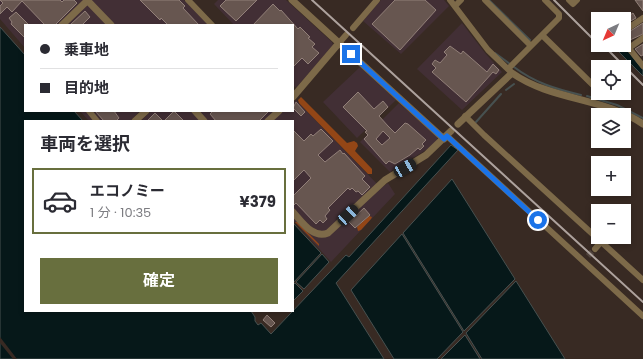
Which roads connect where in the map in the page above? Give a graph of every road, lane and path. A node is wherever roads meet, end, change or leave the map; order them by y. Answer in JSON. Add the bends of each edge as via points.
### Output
{"nodes":[{"id":1,"x":87,"y":0,"type":"edge"},
{"id":2,"x":188,"y":0,"type":"edge"},
{"id":3,"x":292,"y":0,"type":"edge"},
{"id":4,"x":377,"y":0,"type":"edge"},
{"id":5,"x":450,"y":0,"type":"edge"},
{"id":6,"x":461,"y":0,"type":"edge"},
{"id":7,"x":485,"y":0,"type":"edge"},
{"id":8,"x":545,"y":0,"type":"edge"},
{"id":9,"x":569,"y":0,"type":"edge"},
{"id":10,"x":577,"y":0,"type":"edge"},
{"id":11,"x":455,"y":6,"type":"junction"},
{"id":12,"x":643,"y":18,"type":"edge"},
{"id":13,"x":63,"y":24,"type":"edge"},
{"id":14,"x":110,"y":24,"type":"edge"},
{"id":15,"x":211,"y":24,"type":"edge"},
{"id":16,"x":631,"y":26,"type":"edge"},
{"id":17,"x":353,"y":28,"type":"dead end"},
{"id":18,"x":346,"y":35,"type":"dead end"},
{"id":19,"x":542,"y":35,"type":"junction"},
{"id":20,"x":643,"y":38,"type":"edge"},
{"id":21,"x":339,"y":43,"type":"junction"},
{"id":22,"x":531,"y":46,"type":"junction"},
{"id":23,"x":631,"y":47,"type":"edge"},
{"id":24,"x":631,"y":51,"type":"edge"},
{"id":25,"x":643,"y":66,"type":"edge"},
{"id":26,"x":510,"y":71,"type":"junction"},
{"id":27,"x":591,"y":83,"type":"edge"},
{"id":28,"x":294,"y":96,"type":"edge"},
{"id":29,"x":90,"y":112,"type":"edge"},
{"id":30,"x":145,"y":112,"type":"edge"},
{"id":31,"x":196,"y":112,"type":"edge"},
{"id":32,"x":277,"y":112,"type":"edge"},
{"id":33,"x":465,"y":116,"type":"junction"},
{"id":34,"x":96,"y":120,"type":"edge"},
{"id":35,"x":136,"y":120,"type":"edge"},
{"id":36,"x":203,"y":120,"type":"edge"},
{"id":37,"x":269,"y":120,"type":"edge"},
{"id":38,"x":458,"y":124,"type":"dead end"},
{"id":39,"x":643,"y":124,"type":"edge"},
{"id":40,"x":448,"y":135,"type":"junction"},
{"id":41,"x":294,"y":213,"type":"edge"},
{"id":42,"x":591,"y":233,"type":"edge"},
{"id":43,"x":599,"y":244,"type":"edge"},
{"id":44,"x":603,"y":244,"type":"edge"},
{"id":45,"x":595,"y":248,"type":"tunnel mouth"},
{"id":46,"x":588,"y":256,"type":"tunnel mouth"},
{"id":47,"x":583,"y":262,"type":"junction"},
{"id":48,"x":643,"y":280,"type":"edge"},
{"id":49,"x":643,"y":316,"type":"edge"}],
"edges":[{"from":1,"to":13,"type":"street"},
{"from":1,"to":14,"type":"street"},
{"from":2,"to":15,"type":"street"},
{"from":3,"to":21,"type":"street"},
{"from":4,"to":17,"type":"street"},
{"from":5,"to":11,"type":"street"},
{"from":6,"to":11,"type":"street"},
{"from":7,"to":22,"type":"street"},
{"from":8,"to":19,"type":"street","via":[[559,14],[559,18]]},
{"from":9,"to":10,"type":"street","via":[[573,4]]},
{"from":11,"to":26,"type":"street","via":[[488,50]]},
{"from":12,"to":16,"type":"street"},
{"from":18,"to":21,"type":"street"},
{"from":19,"to":22,"type":"street"},
{"from":19,"to":27,"type":"street"},
{"from":20,"to":23,"type":"street"},
{"from":21,"to":28,"type":"street"},
{"from":21,"to":40,"type":"street"},
{"from":22,"to":26,"type":"street"},
{"from":24,"to":25,"type":"street"},
{"from":26,"to":33,"type":"street"},
{"from":26,"to":39,"type":"street","via":[[539,88],[608,107],[627,114]]},
{"from":29,"to":34,"type":"street"},
{"from":30,"to":35,"type":"street"},
{"from":31,"to":36,"type":"street"},
{"from":32,"to":37,"type":"street"},
{"from":33,"to":38,"type":"street"},
{"from":33,"to":42,"type":"street"},
{"from":40,"to":41,"type":"street","via":[[426,155],[387,178],[328,233],[315,234]]},
{"from":40,"to":47,"type":"street"},
{"from":43,"to":45,"type":"street"},
{"from":44,"to":48,"type":"street"},
{"from":46,"to":47,"type":"street"},
{"from":47,"to":49,"type":"street"}]}
